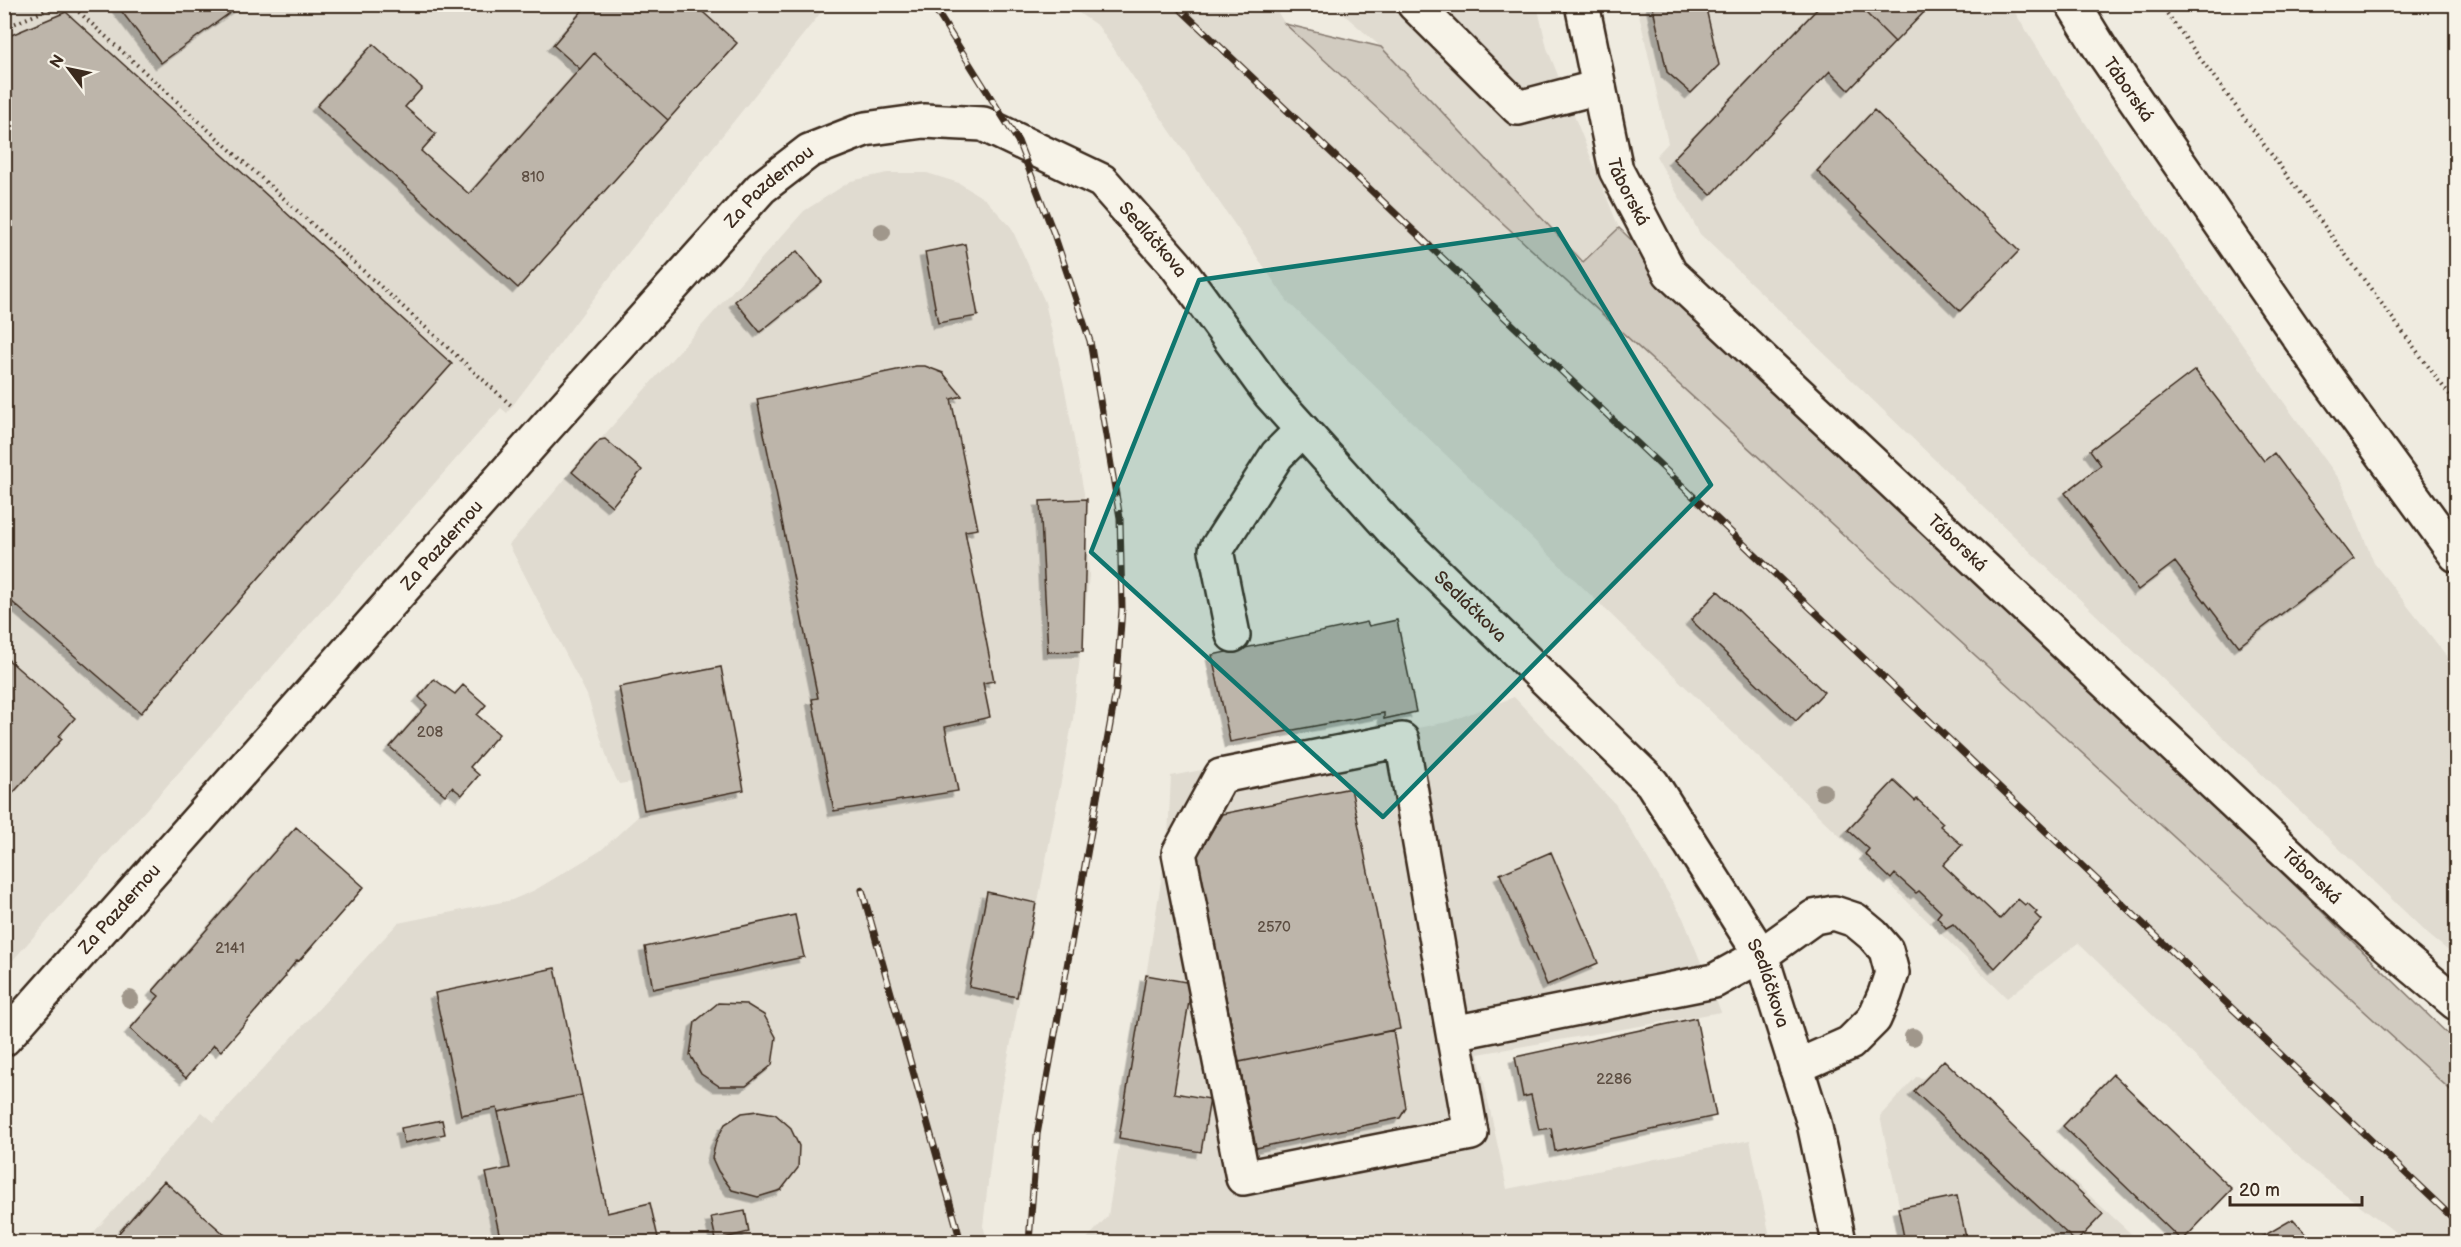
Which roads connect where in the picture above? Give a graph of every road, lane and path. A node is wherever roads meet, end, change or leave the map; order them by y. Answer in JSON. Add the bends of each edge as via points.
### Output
{"nodes":[{"id":1,"x":61,"y":4,"type":"edge"},
{"id":2,"x":70,"y":4,"type":"edge"},
{"id":3,"x":1414,"y":4,"type":"edge"},
{"id":4,"x":1582,"y":4,"type":"edge"},
{"id":5,"x":2073,"y":4,"type":"edge"},
{"id":6,"x":2160,"y":4,"type":"edge"},
{"id":7,"x":4,"y":28,"type":"edge"},
{"id":8,"x":1599,"y":87,"type":"junction"},
{"id":9,"x":924,"y":121,"type":"joint"},
{"id":10,"x":2457,"y":404,"type":"edge"},
{"id":11,"x":519,"y":412,"type":"dead end"},
{"id":12,"x":1302,"y":430,"type":"junction"},
{"id":13,"x":2457,"y":555,"type":"edge"},
{"id":14,"x":1233,"y":635,"type":"dead end"},
{"id":15,"x":1761,"y":955,"type":"junction"},
{"id":16,"x":2457,"y":1003,"type":"edge"},
{"id":17,"x":1453,"y":1033,"type":"junction"},
{"id":18,"x":4,"y":1039,"type":"edge"},
{"id":19,"x":1796,"y":1067,"type":"junction"},
{"id":20,"x":1839,"y":1242,"type":"edge"}],
"edges":[{"from":1,"to":7,"type":"path"},
{"from":2,"to":11,"type":"path"},
{"from":3,"to":8,"type":"street","via":[[1518,108]]},
{"from":4,"to":8,"type":"street","name":"Táborská"},
{"from":5,"to":13,"type":"street","name":"Táborská","via":[[2327,378]]},
{"from":6,"to":10,"type":"path"},
{"from":8,"to":16,"type":"street","name":"Táborská","via":[[1616,170],[1670,273],[2375,935]]},
{"from":9,"to":12,"type":"street","name":"Sedláčkova","via":[[982,124],[1102,182],[1176,265],[1270,394]]},
{"from":9,"to":18,"type":"street","name":"Za Pazdernou","via":[[865,129],[809,152],[761,189]]},
{"from":12,"to":14,"type":"street","via":[[1276,455],[1216,550]]},
{"from":12,"to":15,"type":"street","name":"Sedláčkova","via":[[1394,532],[1652,783]]},
{"from":15,"to":17,"type":"street","via":[[1714,981]]},
{"from":15,"to":19,"type":"street","name":"Sedláčkova"},
{"from":15,"to":19,"type":"street","via":[[1814,916],[1834,913],[1855,920],[1886,950],[1892,973],[1874,1019],[1850,1043]]},
{"from":17,"to":17,"type":"street","via":[[1402,740],[1221,776],[1179,853],[1243,1178],[1472,1133]]},
{"from":19,"to":20,"type":"street","name":"Sedláčkova","via":[[1814,1123]]}]}
